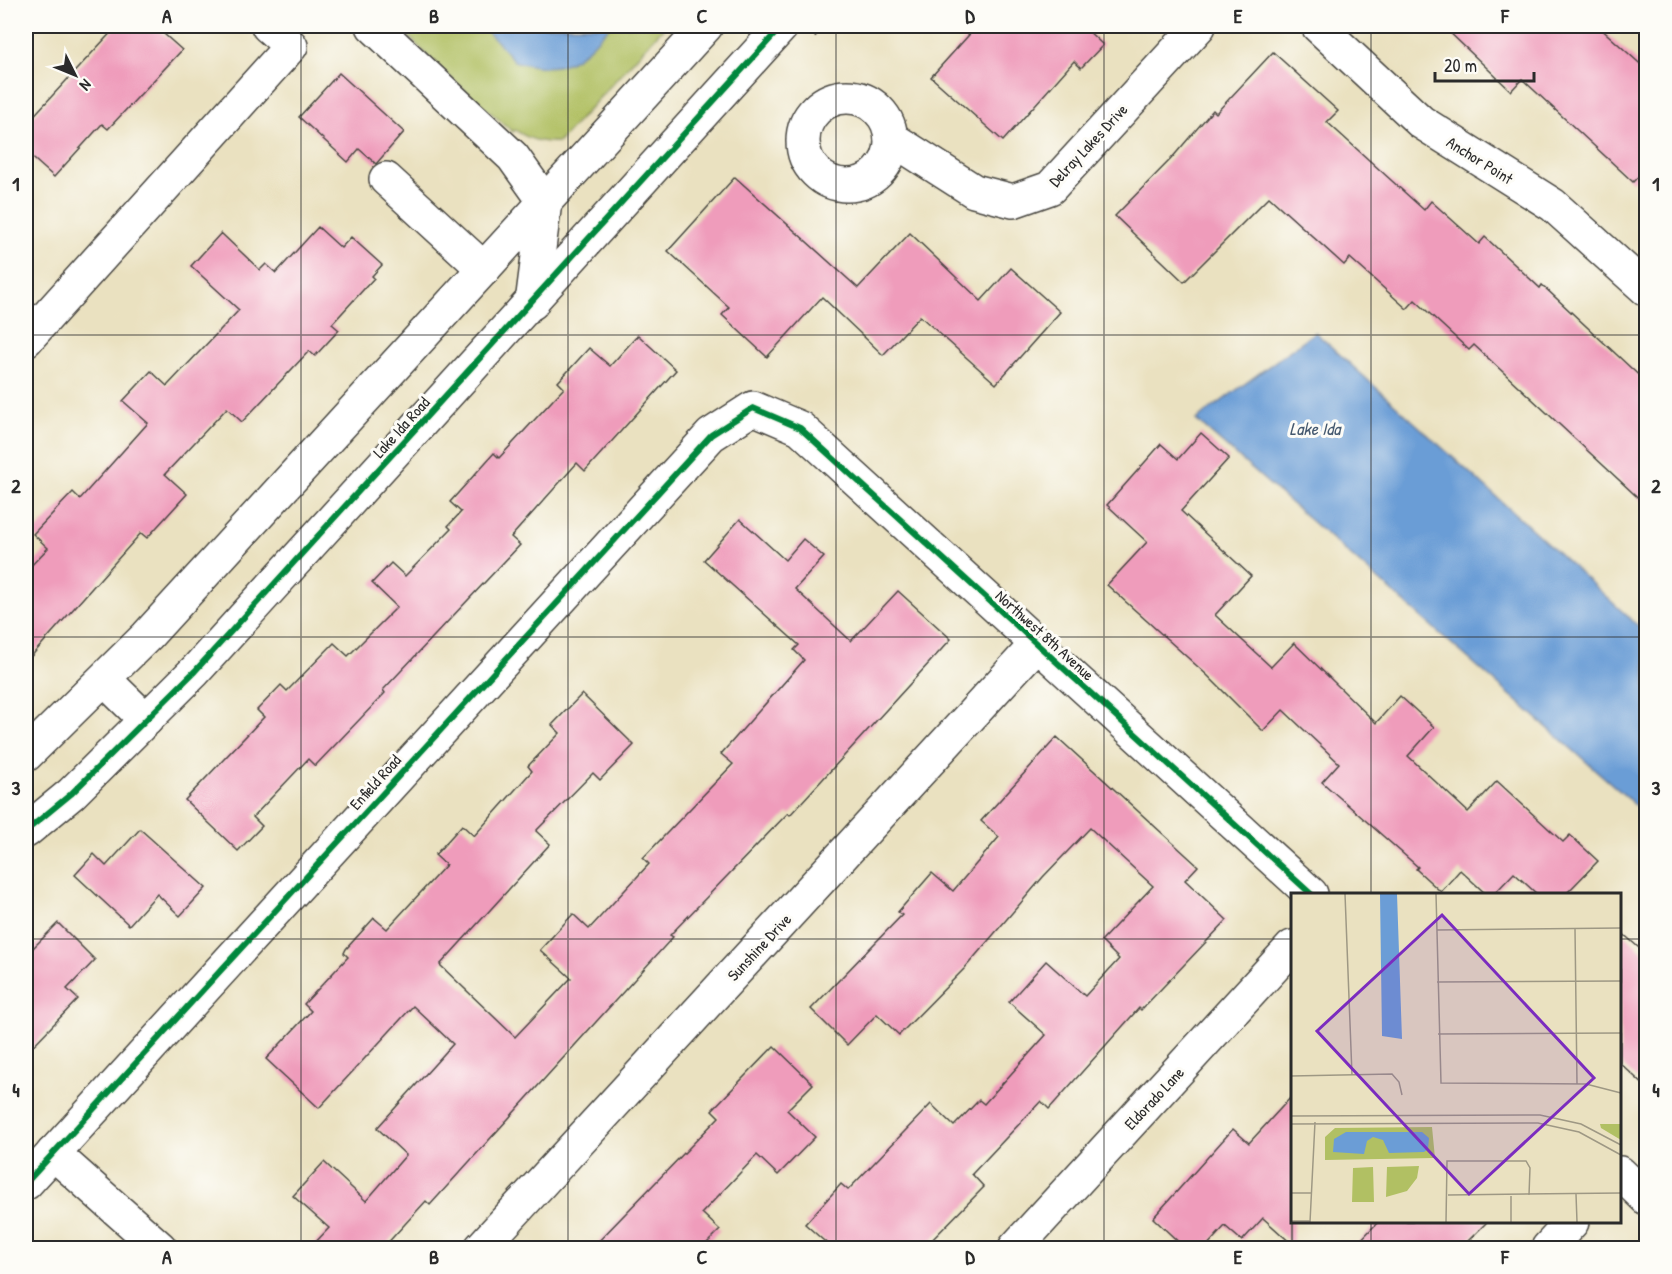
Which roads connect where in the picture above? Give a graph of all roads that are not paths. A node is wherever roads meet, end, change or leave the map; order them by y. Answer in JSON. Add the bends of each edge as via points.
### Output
{"nodes":[{"id":1,"x":373,"y":26,"type":"edge"},
{"id":2,"x":706,"y":26,"type":"edge"},
{"id":3,"x":782,"y":26,"type":"edge"},
{"id":4,"x":1199,"y":26,"type":"edge"},
{"id":5,"x":1318,"y":26,"type":"edge"},
{"id":6,"x":280,"y":36,"type":"edge"},
{"id":7,"x":891,"y":138,"type":"dead end"},
{"id":8,"x":386,"y":179,"type":"dead end"},
{"id":9,"x":545,"y":202,"type":"junction"},
{"id":10,"x":484,"y":269,"type":"junction"},
{"id":11,"x":1647,"y":289,"type":"edge"},
{"id":12,"x":532,"y":303,"type":"junction"},
{"id":13,"x":26,"y":340,"type":"edge"},
{"id":14,"x":753,"y":408,"type":"joint"},
{"id":15,"x":1036,"y":645,"type":"junction"},
{"id":16,"x":105,"y":680,"type":"junction"},
{"id":17,"x":146,"y":720,"type":"junction"},
{"id":18,"x":26,"y":755,"type":"edge"},
{"id":19,"x":26,"y":831,"type":"edge"},
{"id":20,"x":1310,"y":893,"type":"edge"},
{"id":21,"x":1291,"y":948,"type":"edge"},
{"id":22,"x":53,"y":1154,"type":"junction"},
{"id":23,"x":1621,"y":1174,"type":"edge"},
{"id":24,"x":26,"y":1183,"type":"edge"},
{"id":25,"x":1647,"y":1198,"type":"edge"},
{"id":26,"x":1570,"y":1223,"type":"edge"},
{"id":27,"x":160,"y":1248,"type":"edge"},
{"id":28,"x":481,"y":1248,"type":"edge"},
{"id":29,"x":1014,"y":1248,"type":"edge"},
{"id":30,"x":1548,"y":1248,"type":"edge"}],
"edges":[{"from":1,"to":9,"type":"street","via":[[513,157]]},
{"from":2,"to":9,"type":"street"},
{"from":3,"to":12,"type":"street","name":"Lake Ida Road"},
{"from":4,"to":7,"type":"street","name":"Delray Lakes Drive","via":[[1050,189],[1013,201],[974,191]]},
{"from":5,"to":11,"type":"street","name":"Anchor Point","via":[[1421,122],[1553,206]]},
{"from":6,"to":13,"type":"street"},
{"from":8,"to":10,"type":"street"},
{"from":9,"to":10,"type":"street"},
{"from":9,"to":12,"type":"street"},
{"from":10,"to":16,"type":"street"},
{"from":12,"to":17,"type":"street","name":"Lake Ida Road"},
{"from":14,"to":15,"type":"street","name":"Northwest 8th Avenue","via":[[800,428]]},
{"from":14,"to":22,"type":"street","name":"Enfield Road","via":[[711,435]]},
{"from":15,"to":20,"type":"street","name":"Northwest 8th Avenue"},
{"from":15,"to":28,"type":"street","name":"Sunshine Drive"},
{"from":16,"to":17,"type":"street"},
{"from":16,"to":18,"type":"street"},
{"from":17,"to":19,"type":"street","name":"Lake Ida Road","via":[[71,794]]},
{"from":21,"to":29,"type":"street","name":"Eldorado Lane"},
{"from":22,"to":24,"type":"street","name":"Enfield Road"},
{"from":22,"to":27,"type":"street"},
{"from":23,"to":25,"type":"street"},
{"from":26,"to":30,"type":"street"}]}
